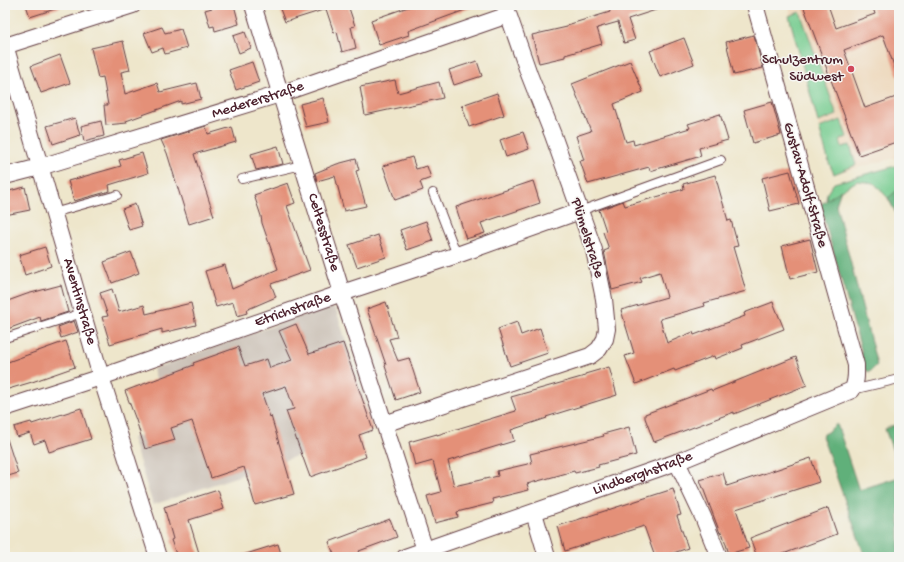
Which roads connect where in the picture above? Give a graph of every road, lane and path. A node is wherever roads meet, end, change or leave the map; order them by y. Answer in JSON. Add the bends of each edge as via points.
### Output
{"nodes":[{"id":1,"x":133,"y":5,"type":"edge"},
{"id":2,"x":253,"y":5,"type":"edge"},
{"id":3,"x":755,"y":5,"type":"edge"},
{"id":4,"x":506,"y":10,"type":"edge"},
{"id":5,"x":5,"y":45,"type":"edge"},
{"id":6,"x":280,"y":94,"type":"junction"},
{"id":7,"x":721,"y":160,"type":"dead end"},
{"id":8,"x":302,"y":165,"type":"junction"},
{"id":9,"x":40,"y":167,"type":"junction"},
{"id":10,"x":5,"y":176,"type":"edge"},
{"id":11,"x":242,"y":179,"type":"dead end"},
{"id":12,"x":433,"y":193,"type":"dead end"},
{"id":13,"x":117,"y":195,"type":"dead end"},
{"id":14,"x":580,"y":211,"type":"junction"},
{"id":15,"x":53,"y":214,"type":"junction"},
{"id":16,"x":457,"y":255,"type":"junction"},
{"id":17,"x":342,"y":293,"type":"junction"},
{"id":18,"x":82,"y":313,"type":"junction"},
{"id":19,"x":5,"y":338,"type":"edge"},
{"id":20,"x":102,"y":377,"type":"junction"},
{"id":21,"x":899,"y":379,"type":"edge"},
{"id":22,"x":852,"y":390,"type":"junction"},
{"id":23,"x":5,"y":408,"type":"edge"},
{"id":24,"x":384,"y":424,"type":"junction"},
{"id":25,"x":677,"y":462,"type":"junction"},
{"id":26,"x":534,"y":513,"type":"junction"},
{"id":27,"x":425,"y":550,"type":"junction"},
{"id":28,"x":158,"y":557,"type":"edge"},
{"id":29,"x":405,"y":557,"type":"edge"},
{"id":30,"x":547,"y":557,"type":"edge"},
{"id":31,"x":719,"y":557,"type":"edge"}],
"edges":[{"from":1,"to":5,"type":"street"},
{"from":2,"to":6,"type":"street","name":"Celtesstraße"},
{"from":3,"to":22,"type":"street","name":"Gustav-Adolf-Straße","via":[[856,365],[856,379]]},
{"from":4,"to":6,"type":"street","name":"Medererstraße"},
{"from":4,"to":14,"type":"street","name":"Plümelstraße"},
{"from":5,"to":9,"type":"street","name":"Aventinstraße"},
{"from":6,"to":8,"type":"street","name":"Celtesstraße"},
{"from":6,"to":9,"type":"street","name":"Medererstraße"},
{"from":7,"to":14,"type":"lane"},
{"from":8,"to":11,"type":"lane"},
{"from":8,"to":17,"type":"street","name":"Celtesstraße"},
{"from":9,"to":10,"type":"street","name":"Medererstraße"},
{"from":9,"to":15,"type":"street","name":"Aventinstraße"},
{"from":12,"to":16,"type":"lane"},
{"from":13,"to":15,"type":"lane"},
{"from":14,"to":16,"type":"street","name":"Etrichstraße"},
{"from":14,"to":24,"type":"street","name":"Plümelstraße","via":[[594,250],[604,299],[607,329],[599,349],[590,356]]},
{"from":15,"to":18,"type":"street","name":"Aventinstraße"},
{"from":16,"to":17,"type":"street","name":"Etrichstraße"},
{"from":17,"to":20,"type":"street","name":"Etrichstraße"},
{"from":17,"to":24,"type":"street","name":"Celtesstraße"},
{"from":18,"to":19,"type":"lane"},
{"from":18,"to":20,"type":"street","name":"Aventinstraße"},
{"from":20,"to":23,"type":"street","name":"Etrichstraße"},
{"from":20,"to":28,"type":"street","name":"Aventinstraße"},
{"from":21,"to":22,"type":"lane"},
{"from":22,"to":25,"type":"street","name":"Lindberghstraße"},
{"from":24,"to":27,"type":"street","name":"Celtesstraße"},
{"from":25,"to":26,"type":"street","name":"Lindberghstraße"},
{"from":25,"to":31,"type":"street"},
{"from":26,"to":27,"type":"street","name":"Lindberghstraße"},
{"from":26,"to":30,"type":"street"},
{"from":27,"to":29,"type":"street","name":"Lindberghstraße"}]}
